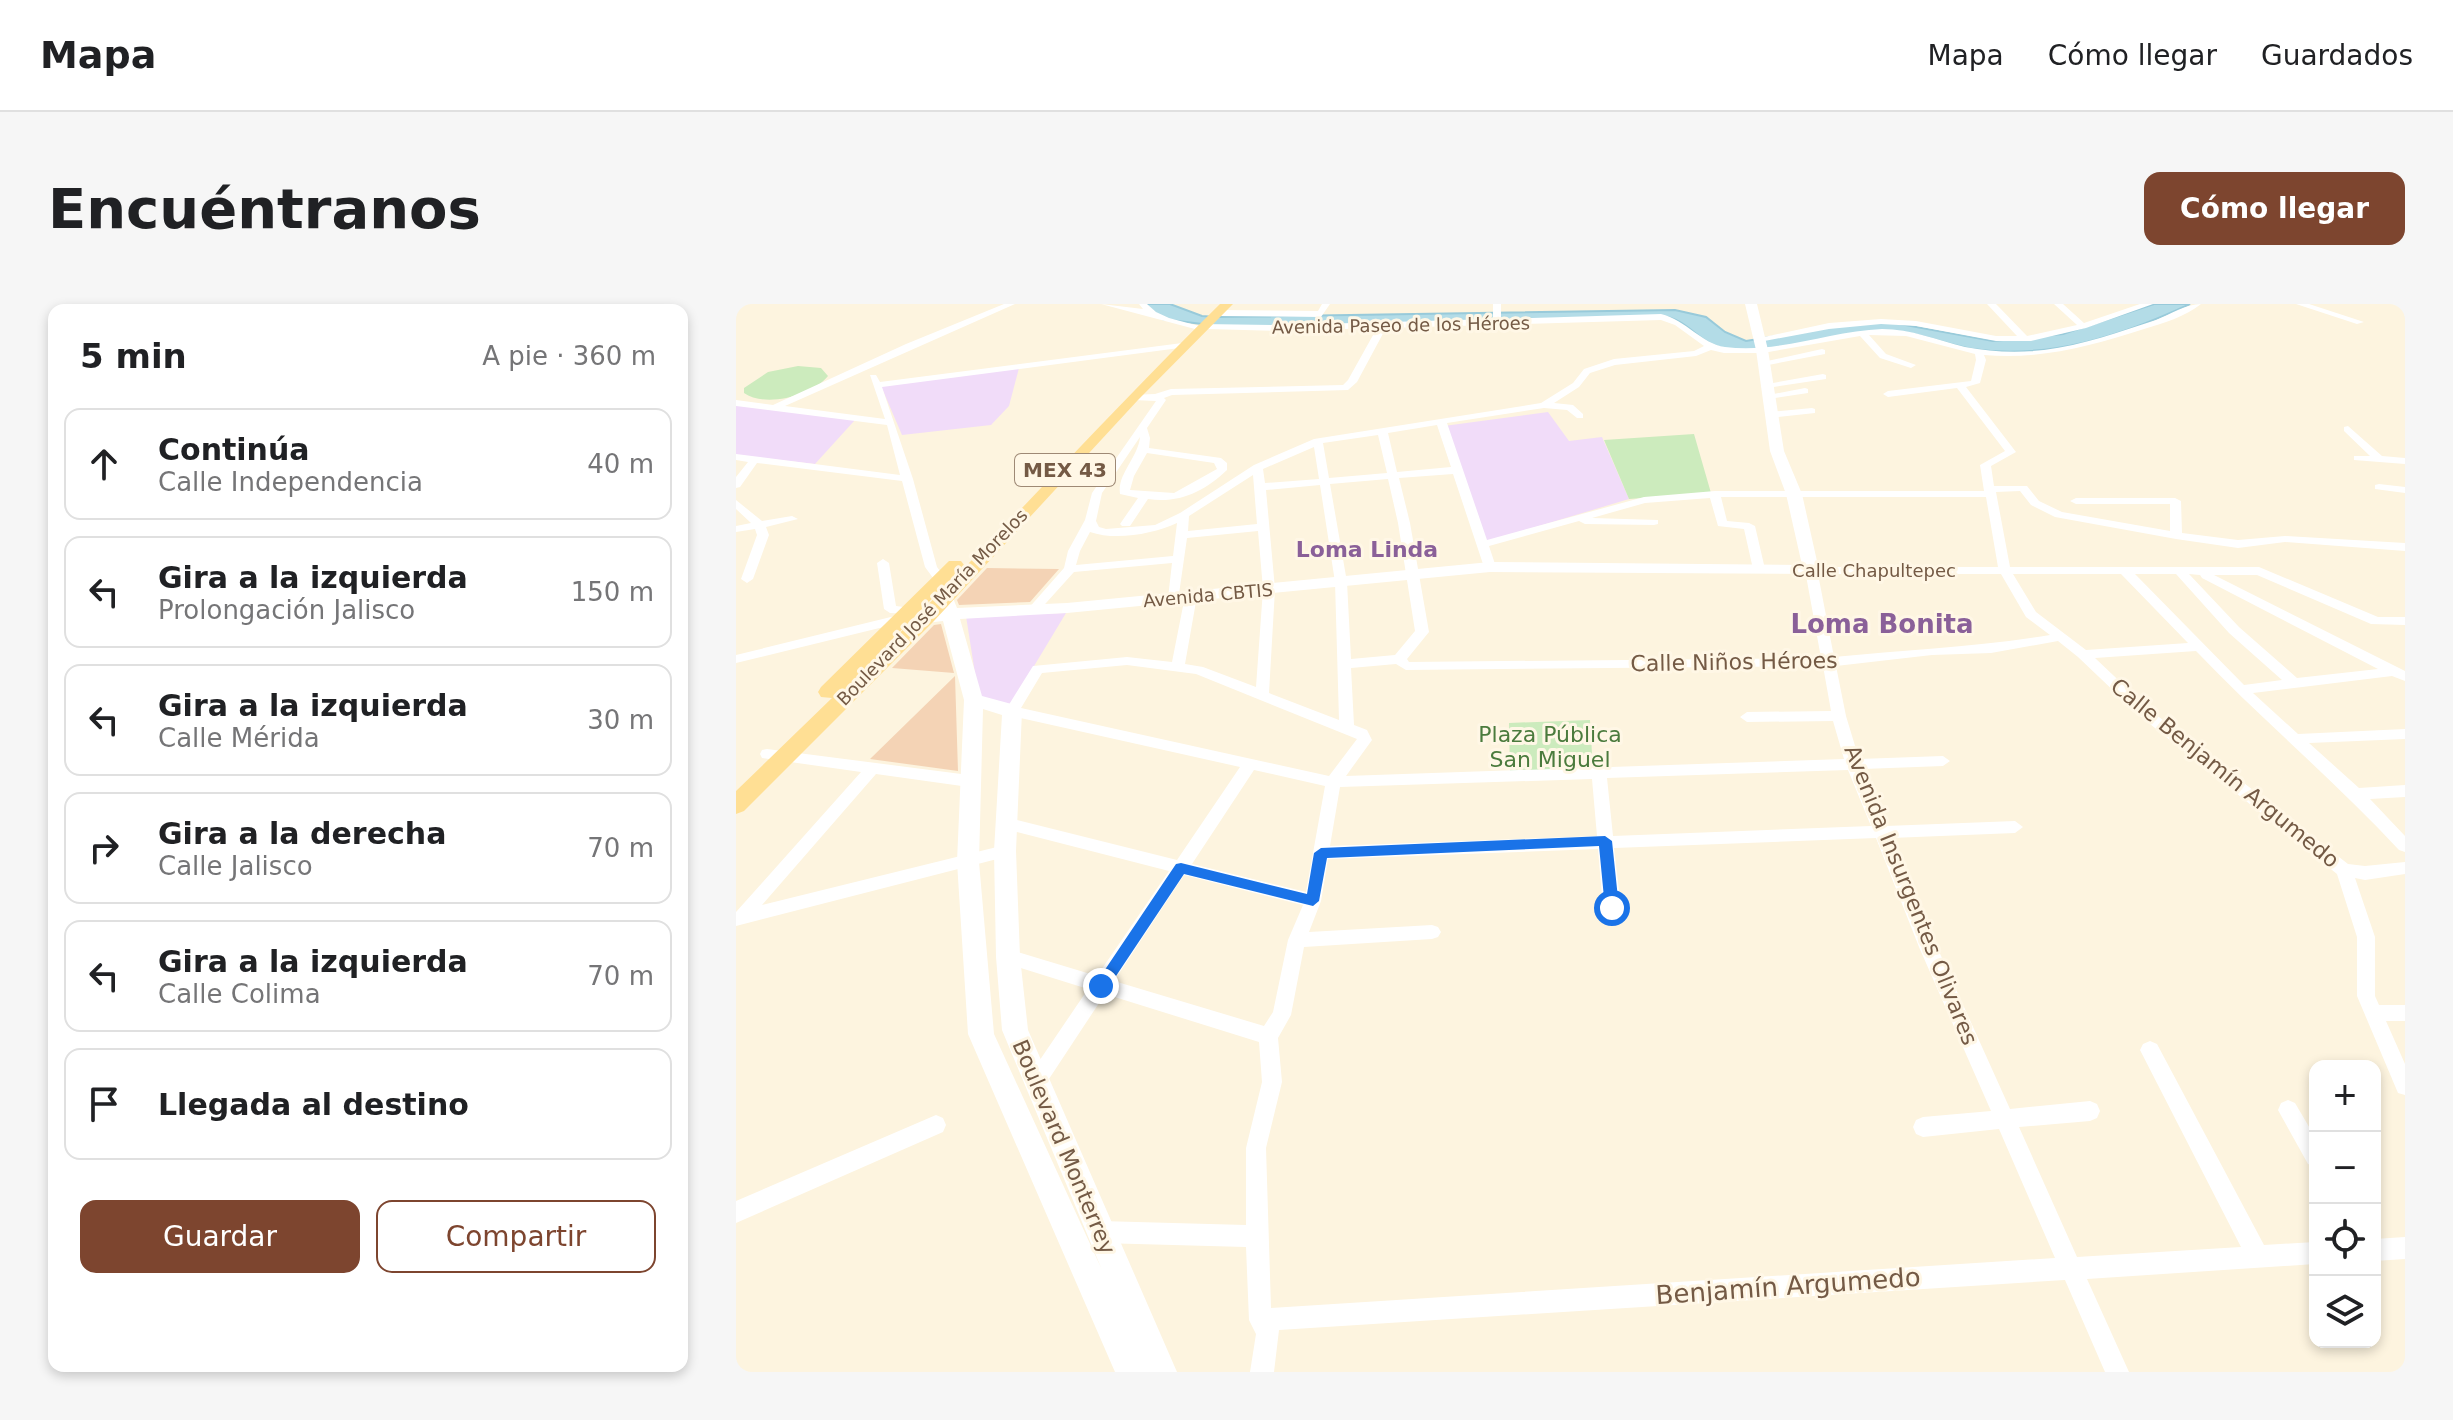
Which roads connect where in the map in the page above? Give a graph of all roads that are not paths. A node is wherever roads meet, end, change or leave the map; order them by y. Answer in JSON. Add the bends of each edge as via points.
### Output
{"nodes":[{"id":1,"x":1011,"y":304,"type":"edge"},
{"id":2,"x":1105,"y":304,"type":"edge"},
{"id":3,"x":1143,"y":304,"type":"edge"},
{"id":4,"x":1326,"y":304,"type":"edge"},
{"id":5,"x":1751,"y":304,"type":"edge"},
{"id":6,"x":1991,"y":304,"type":"edge"},
{"id":7,"x":2058,"y":304,"type":"edge"},
{"id":8,"x":2149,"y":304,"type":"edge"},
{"id":9,"x":2197,"y":304,"type":"edge"},
{"id":10,"x":2300,"y":304,"type":"edge"},
{"id":11,"x":1150,"y":313,"type":"junction"},
{"id":12,"x":1497,"y":316,"type":"edge"},
{"id":13,"x":1210,"y":317,"type":"edge"},
{"id":14,"x":2360,"y":322,"type":"dead end"},
{"id":15,"x":1383,"y":325,"type":"junction"},
{"id":16,"x":2083,"y":326,"type":"junction"},
{"id":17,"x":1862,"y":333,"type":"junction"},
{"id":18,"x":2024,"y":338,"type":"junction"},
{"id":19,"x":1182,"y":344,"type":"junction"},
{"id":20,"x":1791,"y":346,"type":"junction"},
{"id":21,"x":1710,"y":347,"type":"junction"},
{"id":22,"x":1761,"y":348,"type":"junction"},
{"id":23,"x":1822,"y":352,"type":"dead end"},
{"id":24,"x":1979,"y":352,"type":"junction"},
{"id":25,"x":1795,"y":361,"type":"junction"},
{"id":26,"x":868,"y":365,"type":"junction"},
{"id":27,"x":1911,"y":365,"type":"dead end"},
{"id":28,"x":1823,"y":377,"type":"dead end"},
{"id":29,"x":876,"y":385,"type":"junction"},
{"id":30,"x":1961,"y":387,"type":"junction"},
{"id":31,"x":1767,"y":390,"type":"junction"},
{"id":32,"x":1805,"y":391,"type":"dead end"},
{"id":33,"x":1888,"y":394,"type":"dead end"},
{"id":34,"x":1133,"y":397,"type":"junction"},
{"id":35,"x":1156,"y":397,"type":"junction"},
{"id":36,"x":736,"y":403,"type":"edge"},
{"id":37,"x":1544,"y":405,"type":"junction"},
{"id":38,"x":774,"y":408,"type":"junction"},
{"id":39,"x":1812,"y":411,"type":"dead end"},
{"id":40,"x":1770,"y":415,"type":"junction"},
{"id":41,"x":1580,"y":416,"type":"dead end"},
{"id":42,"x":1441,"y":421,"type":"junction"},
{"id":43,"x":891,"y":423,"type":"junction"},
{"id":44,"x":1143,"y":429,"type":"junction"},
{"id":45,"x":2348,"y":429,"type":"dead end"},
{"id":46,"x":1382,"y":431,"type":"junction"},
{"id":47,"x":1318,"y":441,"type":"junction"},
{"id":48,"x":1144,"y":450,"type":"junction"},
{"id":49,"x":736,"y":457,"type":"edge"},
{"id":50,"x":2358,"y":458,"type":"dead end"},
{"id":51,"x":755,"y":459,"type":"junction"},
{"id":52,"x":2379,"y":459,"type":"junction"},
{"id":53,"x":2405,"y":461,"type":"edge"},
{"id":54,"x":1258,"y":467,"type":"junction"},
{"id":55,"x":1457,"y":470,"type":"junction"},
{"id":56,"x":1390,"y":475,"type":"junction"},
{"id":57,"x":908,"y":479,"type":"junction"},
{"id":58,"x":1324,"y":481,"type":"junction"},
{"id":59,"x":736,"y":485,"type":"edge"},
{"id":60,"x":1260,"y":487,"type":"junction"},
{"id":61,"x":2379,"y":487,"type":"dead end"},
{"id":62,"x":2405,"y":490,"type":"edge"},
{"id":63,"x":1989,"y":491,"type":"junction"},
{"id":64,"x":1715,"y":494,"type":"junction"},
{"id":65,"x":1794,"y":494,"type":"junction"},
{"id":66,"x":1145,"y":495,"type":"junction"},
{"id":67,"x":2076,"y":501,"type":"dead end"},
{"id":68,"x":736,"y":503,"type":"edge"},
{"id":69,"x":1184,"y":515,"type":"junction"},
{"id":70,"x":792,"y":519,"type":"dead end"},
{"id":71,"x":1090,"y":521,"type":"junction"},
{"id":72,"x":1567,"y":521,"type":"junction"},
{"id":73,"x":1654,"y":522,"type":"dead end"},
{"id":74,"x":1126,"y":524,"type":"dead end"},
{"id":75,"x":760,"y":525,"type":"junction"},
{"id":76,"x":1262,"y":527,"type":"junction"},
{"id":77,"x":736,"y":529,"type":"edge"},
{"id":78,"x":1105,"y":533,"type":"junction"},
{"id":79,"x":1184,"y":535,"type":"junction"},
{"id":80,"x":2176,"y":536,"type":"junction"},
{"id":81,"x":1484,"y":544,"type":"junction"},
{"id":82,"x":2238,"y":544,"type":"junction"},
{"id":83,"x":1076,"y":545,"type":"junction"},
{"id":84,"x":2405,"y":547,"type":"edge"},
{"id":85,"x":1179,"y":559,"type":"junction"},
{"id":86,"x":883,"y":563,"type":"dead end"},
{"id":87,"x":1490,"y":567,"type":"junction"},
{"id":88,"x":1070,"y":569,"type":"junction"},
{"id":89,"x":1759,"y":569,"type":"junction"},
{"id":90,"x":1811,"y":570,"type":"junction"},
{"id":91,"x":2005,"y":571,"type":"junction"},
{"id":92,"x":2125,"y":571,"type":"junction"},
{"id":93,"x":2259,"y":571,"type":"junction"},
{"id":94,"x":2180,"y":572,"type":"junction"},
{"id":95,"x":2201,"y":572,"type":"junction"},
{"id":96,"x":1414,"y":576,"type":"junction"},
{"id":97,"x":747,"y":579,"type":"dead end"},
{"id":98,"x":1341,"y":582,"type":"junction"},
{"id":99,"x":1269,"y":589,"type":"junction"},
{"id":100,"x":942,"y":590,"type":"junction"},
{"id":101,"x":1183,"y":597,"type":"junction"},
{"id":102,"x":1033,"y":610,"type":"junction"},
{"id":103,"x":913,"y":611,"type":"junction"},
{"id":104,"x":2405,"y":621,"type":"edge"},
{"id":105,"x":2060,"y":637,"type":"junction"},
{"id":106,"x":2197,"y":647,"type":"junction"},
{"id":107,"x":2083,"y":654,"type":"junction"},
{"id":108,"x":736,"y":659,"type":"edge"},
{"id":109,"x":1830,"y":662,"type":"junction"},
{"id":110,"x":1402,"y":663,"type":"junction"},
{"id":111,"x":1344,"y":664,"type":"junction"},
{"id":112,"x":1178,"y":666,"type":"junction"},
{"id":113,"x":2400,"y":674,"type":"edge"},
{"id":114,"x":2295,"y":684,"type":"junction"},
{"id":115,"x":2241,"y":690,"type":"junction"},
{"id":116,"x":1262,"y":697,"type":"junction"},
{"id":117,"x":974,"y":709,"type":"junction"},
{"id":118,"x":1004,"y":709,"type":"junction"},
{"id":119,"x":1839,"y":716,"type":"junction"},
{"id":120,"x":1747,"y":717,"type":"dead end"},
{"id":121,"x":1347,"y":729,"type":"junction"},
{"id":122,"x":2405,"y":734,"type":"edge"},
{"id":123,"x":2294,"y":739,"type":"junction"},
{"id":124,"x":777,"y":755,"type":"junction"},
{"id":125,"x":1943,"y":761,"type":"dead end"},
{"id":126,"x":1853,"y":763,"type":"junction"},
{"id":127,"x":1250,"y":764,"type":"junction"},
{"id":128,"x":872,"y":769,"type":"junction"},
{"id":129,"x":1599,"y":774,"type":"junction"},
{"id":130,"x":969,"y":781,"type":"junction"},
{"id":131,"x":1333,"y":782,"type":"junction"},
{"id":132,"x":736,"y":785,"type":"edge"},
{"id":133,"x":2405,"y":791,"type":"edge"},
{"id":134,"x":2356,"y":794,"type":"junction"},
{"id":135,"x":736,"y":805,"type":"edge"},
{"id":136,"x":1005,"y":823,"type":"junction"},
{"id":137,"x":2015,"y":827,"type":"dead end"},
{"id":138,"x":1882,"y":830,"type":"junction"},
{"id":139,"x":1605,"y":841,"type":"junction"},
{"id":140,"x":2405,"y":846,"type":"edge"},
{"id":141,"x":1005,"y":851,"type":"junction"},
{"id":142,"x":1321,"y":853,"type":"junction"},
{"id":143,"x":968,"y":862,"type":"junction"},
{"id":144,"x":1181,"y":868,"type":"junction"},
{"id":145,"x":2405,"y":868,"type":"edge"},
{"id":146,"x":2344,"y":870,"type":"junction"},
{"id":147,"x":1313,"y":901,"type":"junction"},
{"id":148,"x":1612,"y":908,"type":"dead end"},
{"id":149,"x":739,"y":918,"type":"edge"},
{"id":150,"x":1432,"y":932,"type":"dead end"},
{"id":151,"x":1297,"y":940,"type":"junction"},
{"id":152,"x":1008,"y":957,"type":"junction"},
{"id":153,"x":1101,"y":986,"type":"junction"},
{"id":154,"x":2372,"y":1013,"type":"junction"},
{"id":155,"x":2405,"y":1013,"type":"edge"},
{"id":156,"x":1268,"y":1036,"type":"junction"},
{"id":157,"x":2150,"y":1050,"type":"dead end"},
{"id":158,"x":1036,"y":1082,"type":"junction"},
{"id":159,"x":2405,"y":1086,"type":"edge"},
{"id":160,"x":2288,"y":1110,"type":"dead end"},
{"id":161,"x":2090,"y":1111,"type":"dead end"},
{"id":162,"x":2006,"y":1120,"type":"junction"},
{"id":163,"x":936,"y":1125,"type":"dead end"},
{"id":164,"x":1923,"y":1127,"type":"dead end"},
{"id":165,"x":2309,"y":1147,"type":"edge"},
{"id":166,"x":736,"y":1212,"type":"edge"},
{"id":167,"x":1100,"y":1232,"type":"junction"},
{"id":168,"x":1257,"y":1236,"type":"junction"},
{"id":169,"x":2405,"y":1248,"type":"edge"},
{"id":170,"x":2381,"y":1250,"type":"edge"},
{"id":171,"x":2309,"y":1253,"type":"edge"},
{"id":172,"x":2258,"y":1256,"type":"junction"},
{"id":173,"x":2073,"y":1267,"type":"junction"},
{"id":174,"x":1261,"y":1320,"type":"junction"},
{"id":175,"x":1132,"y":1372,"type":"edge"},
{"id":176,"x":1161,"y":1372,"type":"edge"},
{"id":177,"x":1262,"y":1372,"type":"edge"},
{"id":178,"x":2117,"y":1372,"type":"edge"}],
"edges":[{"from":1,"to":26,"type":"street"},
{"from":2,"to":11,"type":"street","name":"Avenida Paseo de los Héroes"},
{"from":3,"to":11,"type":"street"},
{"from":4,"to":13,"type":"street","name":"Avenida Paseo de los Héroes","via":[[1321,314]]},
{"from":5,"to":22,"type":"street","name":"Avenida Insurgentes Olivares"},
{"from":6,"to":18,"type":"street"},
{"from":7,"to":16,"type":"street"},
{"from":8,"to":16,"type":"street"},
{"from":9,"to":24,"type":"street","via":[[2071,350]]},
{"from":10,"to":14,"type":"street"},
{"from":11,"to":13,"type":"street","name":"Avenida Paseo de los Héroes"},
{"from":12,"to":15,"type":"street","name":"Avenida Paseo de los Héroes"},
{"from":12,"to":21,"type":"street","name":"Avenida Paseo de los Héroes","via":[[1661,317],[1685,325]]},
{"from":13,"to":15,"type":"street","name":"Avenida Paseo de los Héroes"},
{"from":13,"to":19,"type":"main road","name":"Boulevard José María Morelos","number":"MEX 43"},
{"from":15,"to":35,"type":"street","via":[[1345,388],[1171,392]]},
{"from":16,"to":18,"type":"street"},
{"from":17,"to":20,"type":"street"},
{"from":17,"to":24,"type":"street","via":[[1923,337]]},
{"from":17,"to":27,"type":"street","via":[[1883,356]]},
{"from":18,"to":22,"type":"street","via":[[1981,339],[1884,321],[1849,323]]},
{"from":19,"to":29,"type":"street"},
{"from":19,"to":34,"type":"main road","name":"Boulevard José María Morelos","number":"MEX 43"},
{"from":19,"to":100,"type":"main road","name":"Boulevard José María Morelos","number":"MEX 43"},
{"from":20,"to":22,"type":"street"},
{"from":20,"to":25,"type":"street"},
{"from":21,"to":22,"type":"street"},
{"from":21,"to":37,"type":"street","via":[[1587,371],[1576,385]]},
{"from":22,"to":25,"type":"street"},
{"from":22,"to":31,"type":"street","name":"Avenida Insurgentes Olivares"},
{"from":23,"to":25,"type":"street"},
{"from":24,"to":30,"type":"street","via":[[1975,383]]},
{"from":26,"to":29,"type":"street"},
{"from":26,"to":38,"type":"street"},
{"from":28,"to":31,"type":"street"},
{"from":29,"to":43,"type":"street"},
{"from":30,"to":33,"type":"street"},
{"from":30,"to":63,"type":"street","via":[[2011,452],[1985,465]]},
{"from":31,"to":32,"type":"street"},
{"from":31,"to":40,"type":"street","name":"Avenida Insurgentes Olivares"},
{"from":34,"to":35,"type":"street"},
{"from":34,"to":100,"type":"main road","name":"Boulevard José María Morelos","number":"MEX 43"},
{"from":35,"to":44,"type":"street","via":[[1161,400]]},
{"from":36,"to":38,"type":"street"},
{"from":37,"to":41,"type":"street","via":[[1570,407]]},
{"from":37,"to":42,"type":"street"},
{"from":38,"to":43,"type":"street"},
{"from":39,"to":40,"type":"street"},
{"from":40,"to":65,"type":"street","name":"Avenida Insurgentes Olivares"},
{"from":42,"to":46,"type":"street"},
{"from":42,"to":55,"type":"street"},
{"from":43,"to":57,"type":"street"},
{"from":44,"to":48,"type":"street"},
{"from":44,"to":71,"type":"street","via":[[1121,451],[1094,497]]},
{"from":45,"to":52,"type":"street"},
{"from":46,"to":47,"type":"street"},
{"from":46,"to":56,"type":"street"},
{"from":47,"to":54,"type":"street"},
{"from":47,"to":58,"type":"street"},
{"from":48,"to":66,"type":"street","via":[[1124,492]]},
{"from":48,"to":66,"type":"street","via":[[1222,463],[1222,470],[1179,498]]},
{"from":49,"to":51,"type":"street"},
{"from":50,"to":52,"type":"street"},
{"from":51,"to":57,"type":"street"},
{"from":51,"to":59,"type":"street"},
{"from":52,"to":53,"type":"street"},
{"from":54,"to":60,"type":"street"},
{"from":54,"to":69,"type":"street"},
{"from":55,"to":56,"type":"street"},
{"from":55,"to":81,"type":"street"},
{"from":56,"to":58,"type":"street"},
{"from":56,"to":96,"type":"street"},
{"from":57,"to":100,"type":"street"},
{"from":58,"to":60,"type":"street"},
{"from":58,"to":98,"type":"street"},
{"from":60,"to":76,"type":"street"},
{"from":61,"to":62,"type":"street"},
{"from":63,"to":65,"type":"street"},
{"from":63,"to":80,"type":"street","via":[[2023,488],[2035,503],[2059,515]]},
{"from":63,"to":91,"type":"street","name":"Calle Benjamín Argumedo"},
{"from":64,"to":65,"type":"street"},
{"from":64,"to":72,"type":"street","via":[[1644,500]]},
{"from":64,"to":89,"type":"street","via":[[1722,524],[1749,526]]},
{"from":65,"to":90,"type":"street","name":"Avenida Insurgentes Olivares"},
{"from":66,"to":74,"type":"street"},
{"from":67,"to":80,"type":"street","via":[[2175,501]]},
{"from":68,"to":75,"type":"street"},
{"from":69,"to":78,"type":"street","via":[[1157,528]]},
{"from":69,"to":79,"type":"street"},
{"from":70,"to":75,"type":"street"},
{"from":71,"to":78,"type":"street"},
{"from":71,"to":83,"type":"street"},
{"from":72,"to":73,"type":"street"},
{"from":72,"to":81,"type":"street"},
{"from":75,"to":77,"type":"street"},
{"from":75,"to":97,"type":"street","via":[[763,535]]},
{"from":76,"to":79,"type":"street"},
{"from":76,"to":99,"type":"street"},
{"from":78,"to":83,"type":"street"},
{"from":79,"to":85,"type":"street"},
{"from":80,"to":82,"type":"street"},
{"from":81,"to":87,"type":"street"},
{"from":82,"to":84,"type":"street","via":[[2285,539]]},
{"from":82,"to":93,"type":"street"},
{"from":83,"to":88,"type":"street"},
{"from":85,"to":88,"type":"street"},
{"from":85,"to":101,"type":"street"},
{"from":86,"to":103,"type":"street","via":[[890,609]]},
{"from":87,"to":89,"type":"street","name":"Calle Chapultepec"},
{"from":87,"to":96,"type":"street","name":"Avenida CBTIS"},
{"from":88,"to":102,"type":"street"},
{"from":89,"to":90,"type":"street","name":"Calle Chapultepec"},
{"from":90,"to":91,"type":"street","name":"Calle Chapultepec"},
{"from":90,"to":109,"type":"street","name":"Avenida Insurgentes Olivares"},
{"from":91,"to":92,"type":"street","name":"Calle Chapultepec"},
{"from":91,"to":105,"type":"street","name":"Calle Benjamín Argumedo","via":[[2031,614]]},
{"from":92,"to":94,"type":"street","name":"Calle Chapultepec"},
{"from":92,"to":106,"type":"street"},
{"from":93,"to":95,"type":"street","name":"Calle Chapultepec"},
{"from":93,"to":104,"type":"street","via":[[2376,621]]},
{"from":94,"to":95,"type":"street","name":"Calle Chapultepec"},
{"from":94,"to":114,"type":"street"},
{"from":95,"to":113,"type":"street"},
{"from":96,"to":98,"type":"street","name":"Avenida CBTIS"},
{"from":96,"to":110,"type":"street","via":[[1422,632]]},
{"from":98,"to":99,"type":"street","name":"Avenida CBTIS"},
{"from":98,"to":111,"type":"street"},
{"from":99,"to":101,"type":"street","name":"Avenida CBTIS"},
{"from":99,"to":116,"type":"street"},
{"from":100,"to":102,"type":"street","name":"Avenida CBTIS"},
{"from":100,"to":103,"type":"main road"},
{"from":100,"to":103,"type":"street"},
{"from":100,"to":117,"type":"street","name":"Boulevard Monterrey"},
{"from":101,"to":102,"type":"street","name":"Avenida CBTIS"},
{"from":101,"to":112,"type":"street"},
{"from":103,"to":108,"type":"street"},
{"from":103,"to":124,"type":"main road","name":"Boulevard José María Morelos"},
{"from":105,"to":107,"type":"street","name":"Calle Benjamín Argumedo"},
{"from":105,"to":109,"type":"street","name":"Calle Niños Héroes","via":[[1991,649]]},
{"from":106,"to":107,"type":"street"},
{"from":106,"to":115,"type":"street"},
{"from":107,"to":146,"type":"street","name":"Calle Benjamín Argumedo","via":[[2145,713]]},
{"from":109,"to":110,"type":"street","name":"Calle Niños Héroes"},
{"from":109,"to":119,"type":"street","name":"Avenida Insurgentes Olivares"},
{"from":110,"to":111,"type":"street","name":"Calle Niños Héroes"},
{"from":111,"to":121,"type":"street"},
{"from":112,"to":116,"type":"street"},
{"from":112,"to":118,"type":"street","via":[[1127,661],[1038,669]]},
{"from":113,"to":114,"type":"street"},
{"from":114,"to":115,"type":"street"},
{"from":115,"to":123,"type":"street"},
{"from":116,"to":121,"type":"street"},
{"from":117,"to":118,"type":"street"},
{"from":117,"to":130,"type":"street","name":"Boulevard Monterrey"},
{"from":118,"to":127,"type":"street"},
{"from":118,"to":136,"type":"street","name":"Boulevard Monterrey"},
{"from":119,"to":120,"type":"street"},
{"from":119,"to":126,"type":"street","name":"Avenida Insurgentes Olivares"},
{"from":121,"to":131,"type":"street","via":[[1365,740]]},
{"from":122,"to":123,"type":"street"},
{"from":123,"to":134,"type":"street"},
{"from":124,"to":128,"type":"street"},
{"from":124,"to":132,"type":"main road","name":"Boulevard José María Morelos"},
{"from":124,"to":135,"type":"main road","name":"Boulevard José María Morelos"},
{"from":125,"to":126,"type":"street"},
{"from":126,"to":129,"type":"street"},
{"from":126,"to":138,"type":"street","name":"Avenida Insurgentes Olivares"},
{"from":127,"to":131,"type":"street"},
{"from":127,"to":144,"type":"street"},
{"from":128,"to":130,"type":"street"},
{"from":128,"to":149,"type":"street"},
{"from":129,"to":131,"type":"street"},
{"from":129,"to":139,"type":"street"},
{"from":130,"to":143,"type":"street","name":"Boulevard Monterrey"},
{"from":131,"to":142,"type":"street"},
{"from":133,"to":134,"type":"street"},
{"from":134,"to":140,"type":"street"},
{"from":136,"to":141,"type":"street","name":"Boulevard Monterrey"},
{"from":136,"to":144,"type":"street"},
{"from":137,"to":138,"type":"street"},
{"from":138,"to":139,"type":"street"},
{"from":138,"to":162,"type":"street","name":"Avenida Insurgentes Olivares"},
{"from":139,"to":142,"type":"street"},
{"from":139,"to":148,"type":"street"},
{"from":141,"to":143,"type":"street"},
{"from":141,"to":152,"type":"street","name":"Boulevard Monterrey"},
{"from":142,"to":147,"type":"street"},
{"from":143,"to":149,"type":"street"},
{"from":143,"to":175,"type":"street","name":"Boulevard Monterrey","via":[[981,1034]]},
{"from":144,"to":147,"type":"street"},
{"from":144,"to":153,"type":"street"},
{"from":145,"to":146,"type":"street"},
{"from":146,"to":154,"type":"street","name":"Calle Benjamín Argumedo","via":[[2366,937],[2366,996]]},
{"from":147,"to":151,"type":"street"},
{"from":150,"to":151,"type":"street"},
{"from":151,"to":156,"type":"street","via":[[1282,1015]]},
{"from":152,"to":153,"type":"street"},
{"from":152,"to":158,"type":"street","name":"Boulevard Monterrey","via":[[1015,1030]]},
{"from":153,"to":156,"type":"street"},
{"from":153,"to":158,"type":"street"},
{"from":154,"to":155,"type":"street"},
{"from":154,"to":159,"type":"street","name":"Calle Benjamín Argumedo"},
{"from":156,"to":168,"type":"street","via":[[1272,1082],[1256,1148]]},
{"from":157,"to":172,"type":"street"},
{"from":158,"to":167,"type":"street","name":"Boulevard Monterrey"},
{"from":160,"to":165,"type":"street"},
{"from":161,"to":162,"type":"street"},
{"from":162,"to":164,"type":"street"},
{"from":162,"to":173,"type":"street","name":"Avenida Insurgentes Olivares"},
{"from":163,"to":166,"type":"street"},
{"from":167,"to":168,"type":"street"},
{"from":167,"to":176,"type":"street","name":"Boulevard Monterrey"},
{"from":168,"to":174,"type":"street"},
{"from":169,"to":170,"type":"street"},
{"from":171,"to":172,"type":"street","name":"Benjamín Argumedo"},
{"from":172,"to":173,"type":"street","name":"Benjamín Argumedo"},
{"from":173,"to":174,"type":"street","name":"Benjamín Argumedo"},
{"from":173,"to":178,"type":"street","name":"Avenida Insurgentes Olivares"},
{"from":174,"to":177,"type":"street","via":[[1268,1333]]}]}
